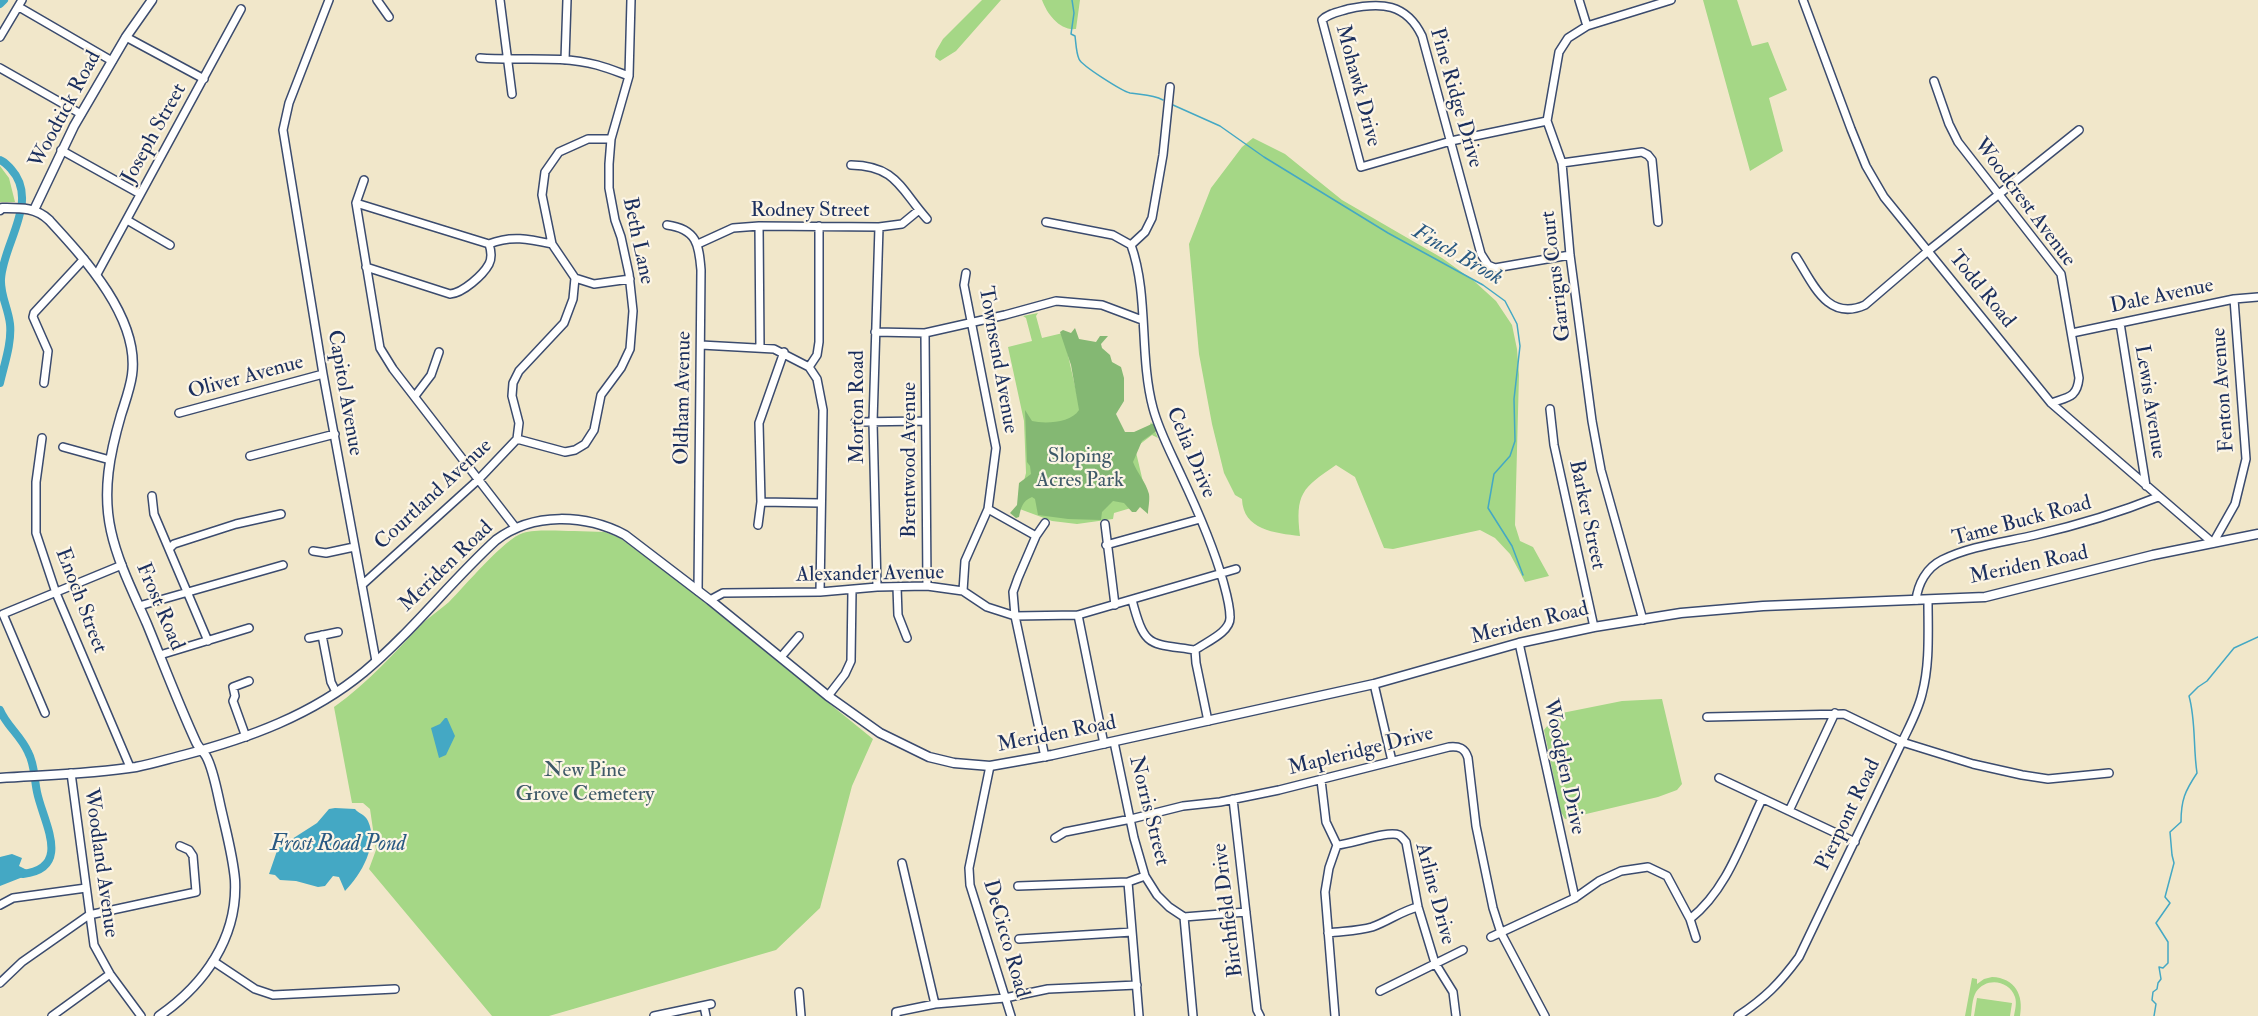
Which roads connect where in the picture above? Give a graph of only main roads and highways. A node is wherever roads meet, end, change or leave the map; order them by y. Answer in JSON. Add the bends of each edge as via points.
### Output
{"nodes":[{"id":1,"x":152,"y":0,"type":"edge"},
{"id":2,"x":1,"y":208,"type":"edge"},
{"id":3,"x":30,"y":209,"type":"junction"},
{"id":4,"x":2258,"y":534,"type":"edge"},
{"id":5,"x":202,"y":750,"type":"junction"},
{"id":6,"x":0,"y":778,"type":"edge"},
{"id":7,"x":159,"y":1016,"type":"edge"}],
"edges":[{"from":1,"to":3,"type":"main road","name":"Woodtick Road","via":[[81,114]]},
{"from":2,"to":3,"type":"main road"},
{"from":3,"to":5,"type":"main road","name":"Frost Road","via":[[49,220],[97,274],[126,332],[132,357],[130,381],[107,486],[112,536]]},
{"from":4,"to":5,"type":"main road","name":"Meriden Road","via":[[2153,555],[2000,595],[1763,606],[1594,627],[1519,643],[1374,684],[990,766],[929,758],[880,733],[615,530],[565,519],[537,520],[515,527],[496,540],[376,661],[336,692],[246,737]]},
{"from":5,"to":6,"type":"main road","name":"Meriden Road","via":[[130,768]]},
{"from":5,"to":7,"type":"main road","name":"Frost Road","via":[[208,760],[231,852],[234,907],[224,942],[202,978]]}]}
